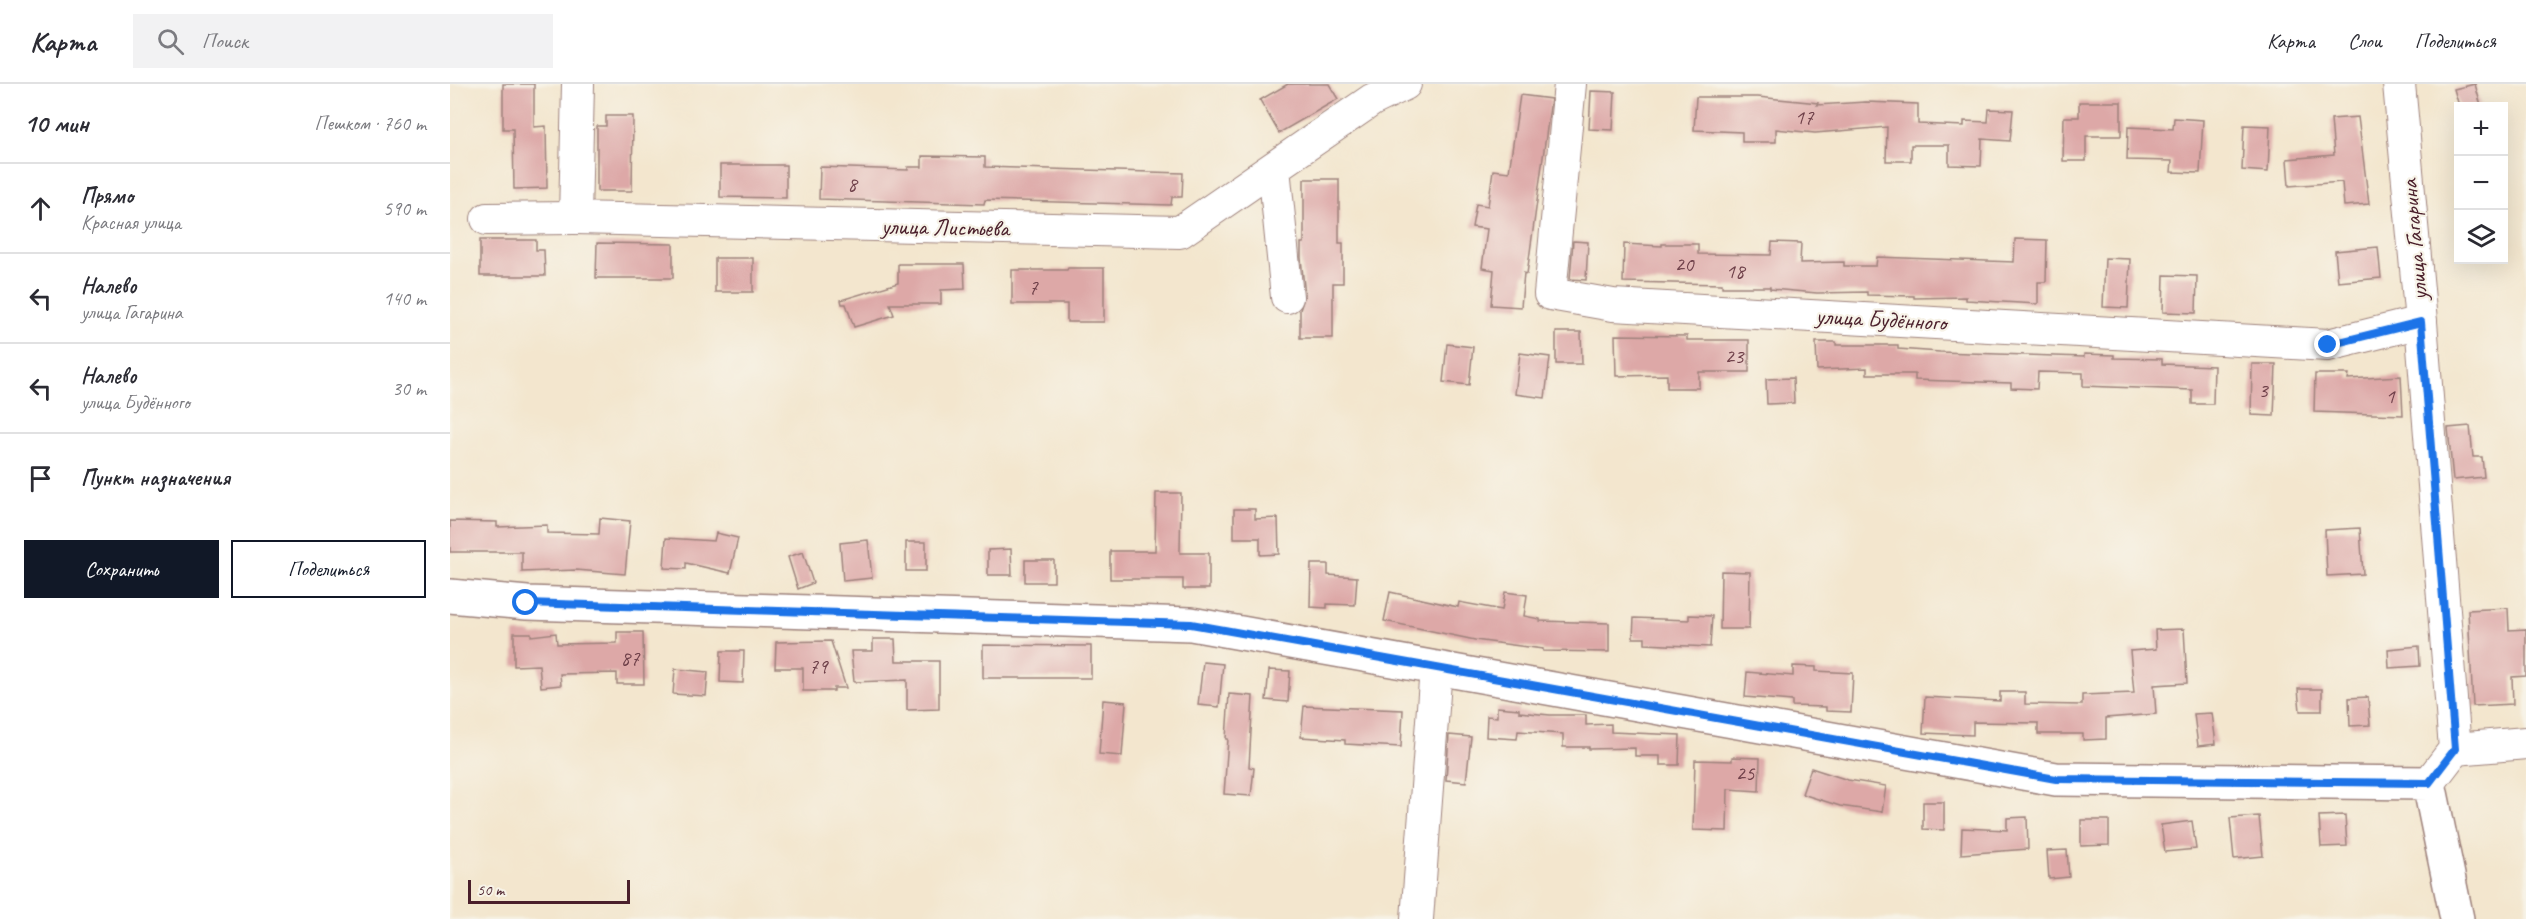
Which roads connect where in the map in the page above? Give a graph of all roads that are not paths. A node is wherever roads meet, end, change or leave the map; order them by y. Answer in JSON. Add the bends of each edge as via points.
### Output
{"nodes":[{"id":1,"x":578,"y":84,"type":"edge"},
{"id":2,"x":1405,"y":84,"type":"edge"},
{"id":3,"x":1570,"y":84,"type":"edge"},
{"id":4,"x":2399,"y":84,"type":"edge"},
{"id":5,"x":1274,"y":168,"type":"junction"},
{"id":6,"x":575,"y":218,"type":"junction"},
{"id":7,"x":487,"y":219,"type":"dead end"},
{"id":8,"x":1287,"y":297,"type":"dead end"},
{"id":9,"x":2421,"y":322,"type":"junction"},
{"id":10,"x":450,"y":596,"type":"edge"},
{"id":11,"x":1437,"y":668,"type":"junction"},
{"id":12,"x":2526,"y":743,"type":"edge"},
{"id":13,"x":2455,"y":749,"type":"junction"},
{"id":14,"x":2429,"y":783,"type":"junction"},
{"id":15,"x":1417,"y":919,"type":"edge"},
{"id":16,"x":2457,"y":919,"type":"edge"}],
"edges":[{"from":1,"to":6,"type":"street"},
{"from":2,"to":5,"type":"street","name":"улица Листьева","via":[[1372,100]]},
{"from":3,"to":9,"type":"street","name":"улица Будённого","via":[[1550,294],[1613,305],[2328,345]]},
{"from":4,"to":9,"type":"street","name":"улица Гагарина"},
{"from":5,"to":6,"type":"street","name":"улица Листьева","via":[[1180,232]]},
{"from":5,"to":8,"type":"street"},
{"from":6,"to":7,"type":"street","name":"улица Листьева"},
{"from":9,"to":13,"type":"street","name":"улица Гагарина"},
{"from":10,"to":11,"type":"main road","via":[[526,603],[1191,624]]},
{"from":11,"to":14,"type":"main road","via":[[2056,779]]},
{"from":11,"to":15,"type":"street"},
{"from":12,"to":13,"type":"street"},
{"from":13,"to":14,"type":"street"},
{"from":14,"to":16,"type":"main road"}]}
